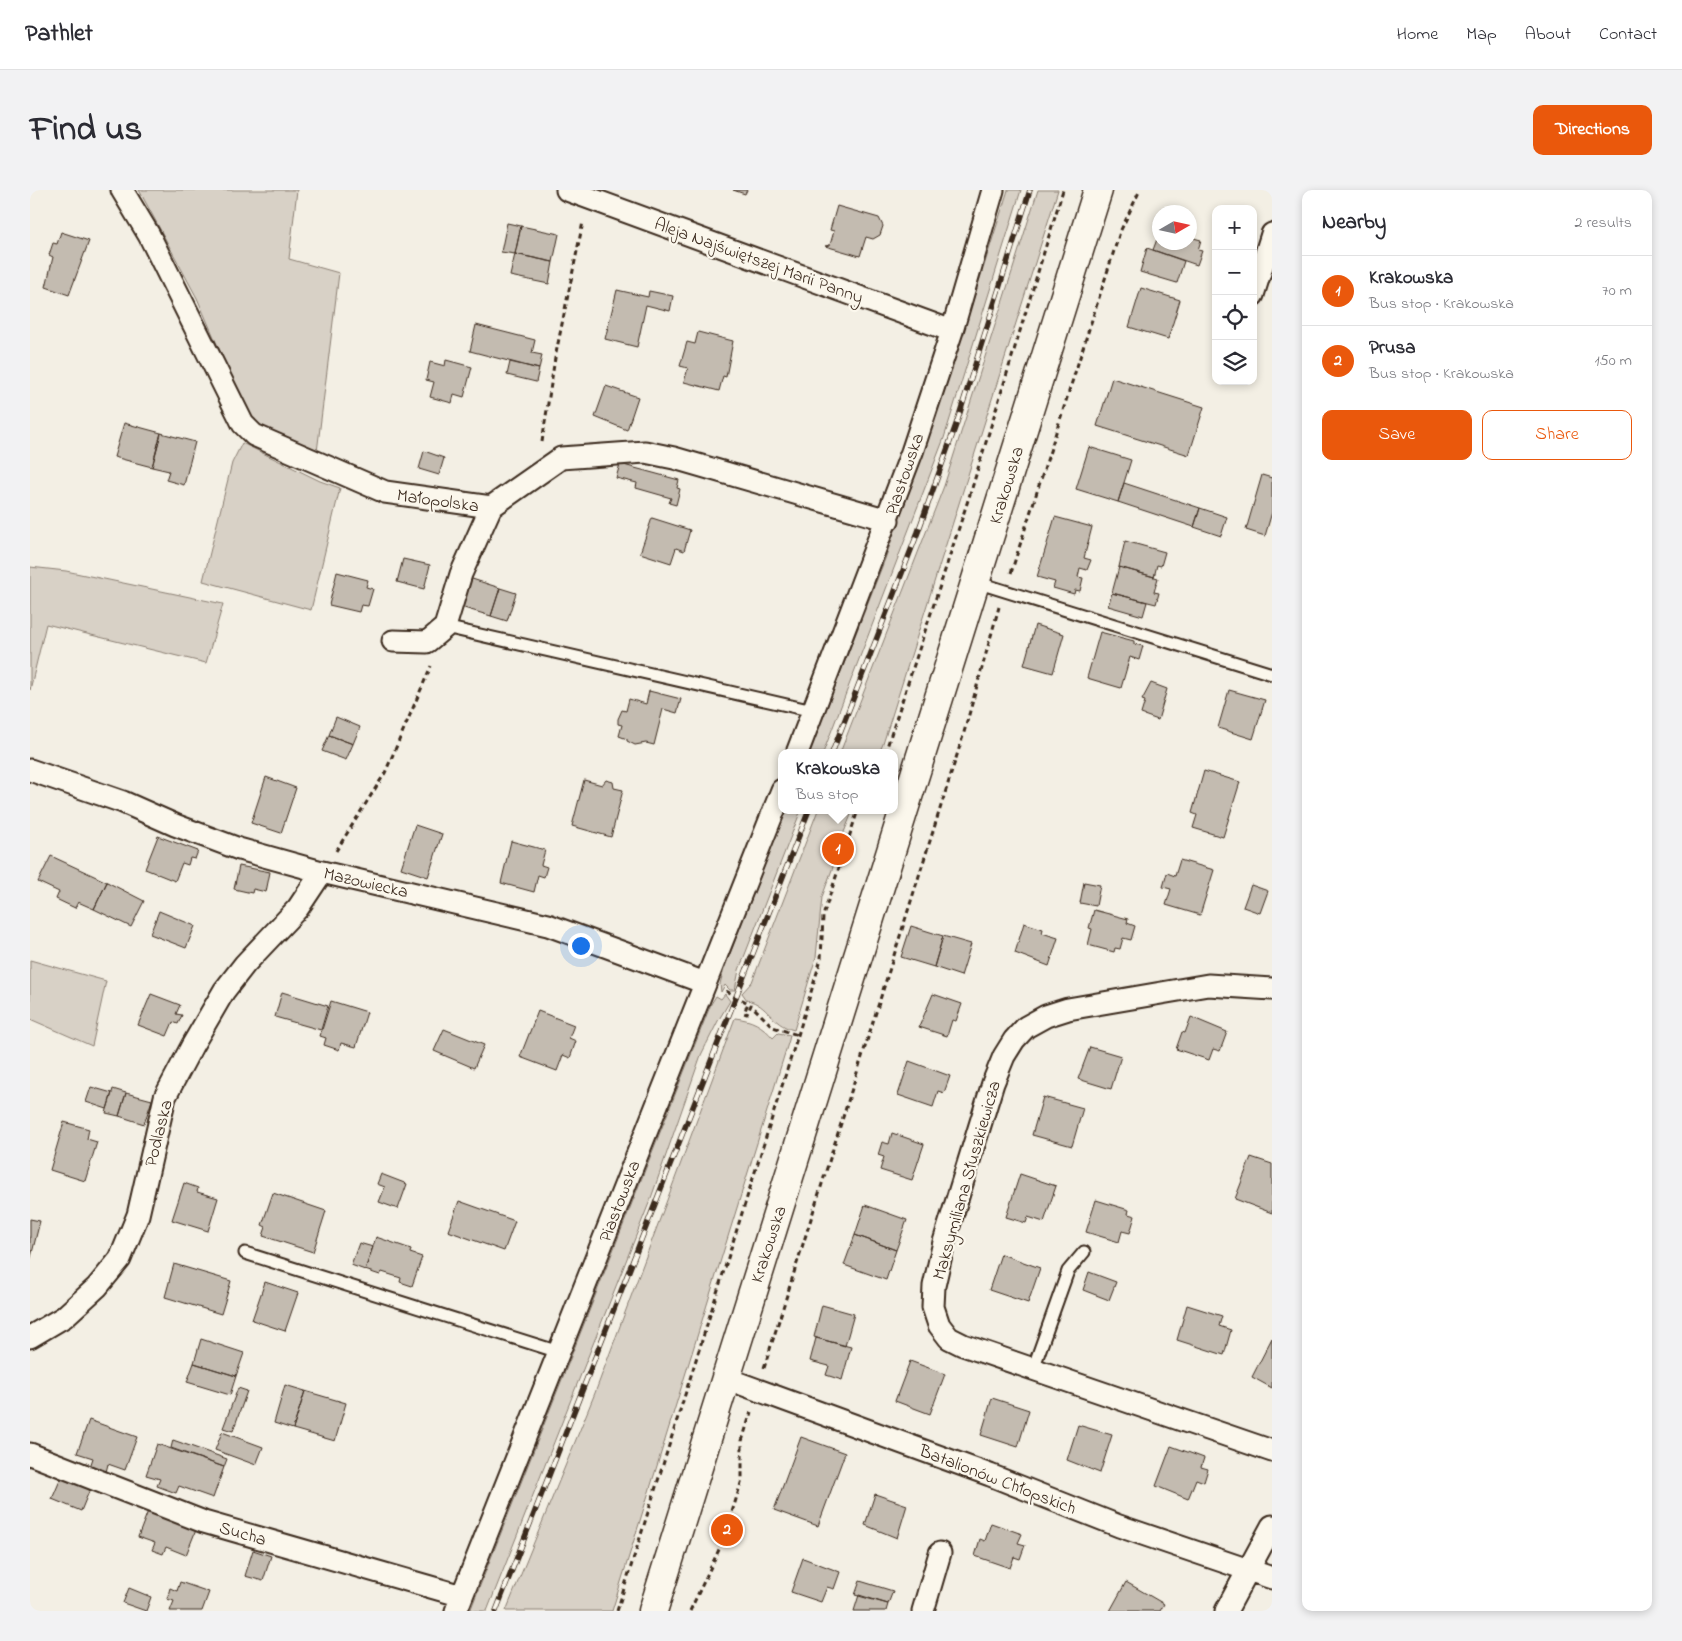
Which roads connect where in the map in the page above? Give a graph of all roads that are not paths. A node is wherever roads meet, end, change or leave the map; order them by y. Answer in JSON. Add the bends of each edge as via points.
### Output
{"nodes":[{"id":1,"x":122,"y":190,"type":"edge"},
{"id":2,"x":567,"y":190,"type":"edge"},
{"id":3,"x":993,"y":190,"type":"edge"},
{"id":4,"x":1098,"y":190,"type":"edge"},
{"id":5,"x":1272,"y":234,"type":"edge"},
{"id":6,"x":1257,"y":281,"type":"edge"},
{"id":7,"x":952,"y":331,"type":"junction"},
{"id":8,"x":491,"y":508,"type":"junction"},
{"id":9,"x":888,"y":520,"type":"junction"},
{"id":10,"x":976,"y":582,"type":"junction"},
{"id":11,"x":445,"y":627,"type":"junction"},
{"id":12,"x":393,"y":641,"type":"dead end"},
{"id":13,"x":1272,"y":674,"type":"edge"},
{"id":14,"x":813,"y":711,"type":"junction"},
{"id":15,"x":799,"y":749,"type":"edge"},
{"id":16,"x":30,"y":770,"type":"edge"},
{"id":17,"x":778,"y":800,"type":"edge"},
{"id":18,"x":322,"y":872,"type":"junction"},
{"id":19,"x":705,"y":983,"type":"junction"},
{"id":20,"x":1272,"y":989,"type":"edge"},
{"id":21,"x":1084,"y":1252,"type":"dead end"},
{"id":22,"x":245,"y":1253,"type":"dead end"},
{"id":23,"x":30,"y":1337,"type":"edge"},
{"id":24,"x":560,"y":1352,"type":"junction"},
{"id":25,"x":1033,"y":1369,"type":"junction"},
{"id":26,"x":725,"y":1378,"type":"junction"},
{"id":27,"x":1272,"y":1451,"type":"edge"},
{"id":28,"x":30,"y":1454,"type":"edge"},
{"id":29,"x":1272,"y":1526,"type":"edge"},
{"id":30,"x":940,"y":1553,"type":"dead end"},
{"id":31,"x":1249,"y":1570,"type":"junction"},
{"id":32,"x":1272,"y":1578,"type":"edge"},
{"id":33,"x":459,"y":1604,"type":"edge"},
{"id":34,"x":653,"y":1611,"type":"edge"},
{"id":35,"x":923,"y":1611,"type":"edge"},
{"id":36,"x":1226,"y":1611,"type":"edge"}],
"edges":[{"from":1,"to":8,"type":"street","name":"Małopolska","via":[[149,235],[244,424],[254,435],[385,492]]},
{"from":2,"to":7,"type":"street","name":"Aleja Najświętszej Marii Panny"},
{"from":3,"to":7,"type":"street","name":"Piastowska"},
{"from":4,"to":10,"type":"main road","name":"Krakowska"},
{"from":5,"to":6,"type":"street"},
{"from":7,"to":9,"type":"street","name":"Piastowska"},
{"from":8,"to":9,"type":"street","name":"Małopolska","via":[[561,458],[645,452]]},
{"from":8,"to":11,"type":"street","via":[[461,574]]},
{"from":9,"to":14,"type":"street","name":"Piastowska"},
{"from":10,"to":13,"type":"lane"},
{"from":10,"to":26,"type":"main road","name":"Krakowska"},
{"from":11,"to":12,"type":"street","via":[[427,642]]},
{"from":11,"to":14,"type":"lane"},
{"from":14,"to":15,"type":"street","name":"Piastowska"},
{"from":16,"to":18,"type":"street","name":"Mazowiecka","via":[[123,802],[239,849]]},
{"from":17,"to":19,"type":"street","name":"Piastowska"},
{"from":18,"to":19,"type":"street","name":"Mazowiecka","via":[[548,925]]},
{"from":18,"to":23,"type":"street","name":"Podlaska","via":[[298,908],[244,964],[224,991],[165,1097],[138,1215],[120,1259],[97,1287],[64,1317]]},
{"from":19,"to":24,"type":"street","name":"Piastowska"},
{"from":20,"to":25,"type":"street","name":"Maksymiliana Słuszkiewicza","via":[[1208,985],[1068,1009],[1026,1027],[1009,1048],[993,1083],[944,1242],[934,1286],[933,1307],[939,1325],[949,1338]]},
{"from":21,"to":25,"type":"lane","via":[[1068,1271]]},
{"from":22,"to":24,"type":"lane"},
{"from":24,"to":33,"type":"street","name":"Piastowska"},
{"from":25,"to":27,"type":"street","name":"Maksymiliana Słuszkiewicza"},
{"from":26,"to":31,"type":"street","name":"Batalionów Chłopskich","via":[[1120,1526]]},
{"from":26,"to":34,"type":"main road","name":"Krakowska"},
{"from":28,"to":33,"type":"street","name":"Sucha","via":[[204,1522]]},
{"from":29,"to":31,"type":"street"},
{"from":30,"to":35,"type":"street"},
{"from":31,"to":32,"type":"street","name":"Batalionów Chłopskich"},
{"from":31,"to":36,"type":"street"}]}
